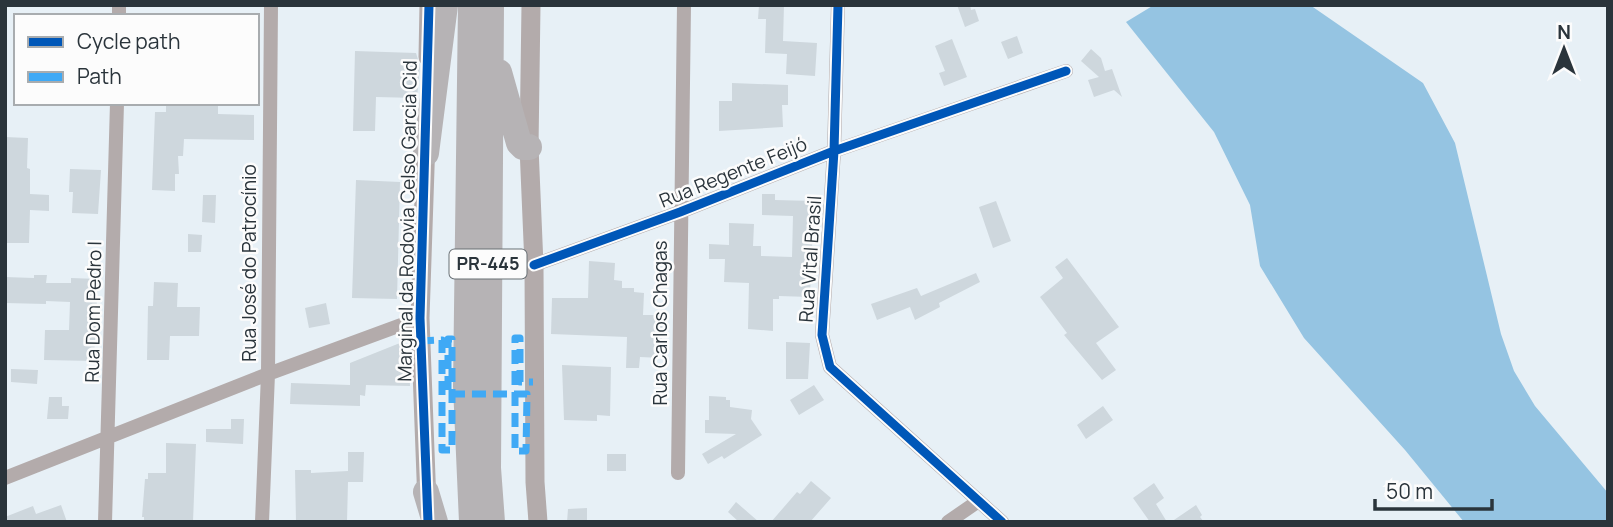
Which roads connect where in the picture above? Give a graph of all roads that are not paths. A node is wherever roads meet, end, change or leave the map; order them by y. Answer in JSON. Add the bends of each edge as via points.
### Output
{"nodes":[{"id":1,"x":271,"y":5,"type":"edge"},
{"id":2,"x":429,"y":5,"type":"edge"},
{"id":3,"x":445,"y":5,"type":"edge"},
{"id":4,"x":471,"y":5,"type":"edge"},
{"id":5,"x":491,"y":5,"type":"edge"},
{"id":6,"x":531,"y":5,"type":"edge"},
{"id":7,"x":684,"y":5,"type":"edge"},
{"id":8,"x":838,"y":5,"type":"edge"},
{"id":9,"x":491,"y":46,"type":"junction"},
{"id":10,"x":1066,"y":71,"type":"dead end"},
{"id":11,"x":117,"y":105,"type":"edge"},
{"id":12,"x":529,"y":147,"type":"junction"},
{"id":13,"x":834,"y":150,"type":"junction"},
{"id":14,"x":426,"y":153,"type":"junction"},
{"id":15,"x":680,"y":212,"type":"junction"},
{"id":16,"x":534,"y":265,"type":"junction"},
{"id":17,"x":420,"y":318,"type":"junction"},
{"id":18,"x":268,"y":374,"type":"junction"},
{"id":19,"x":109,"y":438,"type":"junction"},
{"id":20,"x":678,"y":473,"type":"dead end"},
{"id":21,"x":5,"y":478,"type":"edge"},
{"id":22,"x":426,"y":492,"type":"junction"},
{"id":23,"x":977,"y":502,"type":"junction"},
{"id":24,"x":105,"y":522,"type":"edge"},
{"id":25,"x":262,"y":522,"type":"edge"},
{"id":26,"x":428,"y":522,"type":"edge"},
{"id":27,"x":435,"y":522,"type":"edge"},
{"id":28,"x":472,"y":522,"type":"edge"},
{"id":29,"x":492,"y":522,"type":"edge"},
{"id":30,"x":538,"y":522,"type":"edge"},
{"id":31,"x":948,"y":522,"type":"edge"},
{"id":32,"x":1002,"y":522,"type":"edge"}],
"edges":[{"from":1,"to":18,"type":"street","name":"Rua José do Patrocínio"},
{"from":2,"to":14,"type":"street","name":"Marginal da Rodovia Celso Garcia Cid"},
{"from":3,"to":14,"type":"highway"},
{"from":4,"to":28,"type":"highway","number":"PR-445","via":[[466,386]]},
{"from":5,"to":9,"type":"highway","number":"PR-445"},
{"from":6,"to":12,"type":"street"},
{"from":7,"to":15,"type":"street","name":"Rua Carlos Chagas"},
{"from":8,"to":13,"type":"street","name":"Rua Vital Brasil"},
{"from":9,"to":12,"type":"highway","via":[[519,143]]},
{"from":9,"to":29,"type":"highway","number":"PR-445","via":[[488,468]]},
{"from":10,"to":13,"type":"street","name":"Rua Regente Feijó"},
{"from":11,"to":19,"type":"street","name":"Rua Dom Pedro I"},
{"from":12,"to":16,"type":"street"},
{"from":13,"to":15,"type":"street","name":"Rua Regente Feijó"},
{"from":13,"to":23,"type":"street","name":"Rua Vital Brasil","via":[[822,335],[830,367]]},
{"from":14,"to":17,"type":"street","name":"Marginal da Rodovia Celso Garcia Cid"},
{"from":15,"to":16,"type":"street","name":"Rua Regente Feijó"},
{"from":15,"to":20,"type":"street","name":"Rua Carlos Chagas"},
{"from":16,"to":30,"type":"street"},
{"from":17,"to":18,"type":"street"},
{"from":17,"to":22,"type":"street","name":"Marginal da Rodovia Celso Garcia Cid"},
{"from":18,"to":19,"type":"street"},
{"from":18,"to":25,"type":"street","name":"Rua José do Patrocínio"},
{"from":19,"to":21,"type":"street"},
{"from":19,"to":24,"type":"street","name":"Rua Dom Pedro I"},
{"from":22,"to":26,"type":"street","name":"Marginal da Rodovia Celso Garcia Cid"},
{"from":22,"to":27,"type":"highway"},
{"from":23,"to":31,"type":"street"},
{"from":23,"to":32,"type":"street","name":"Rua Vital Brasil"}]}
